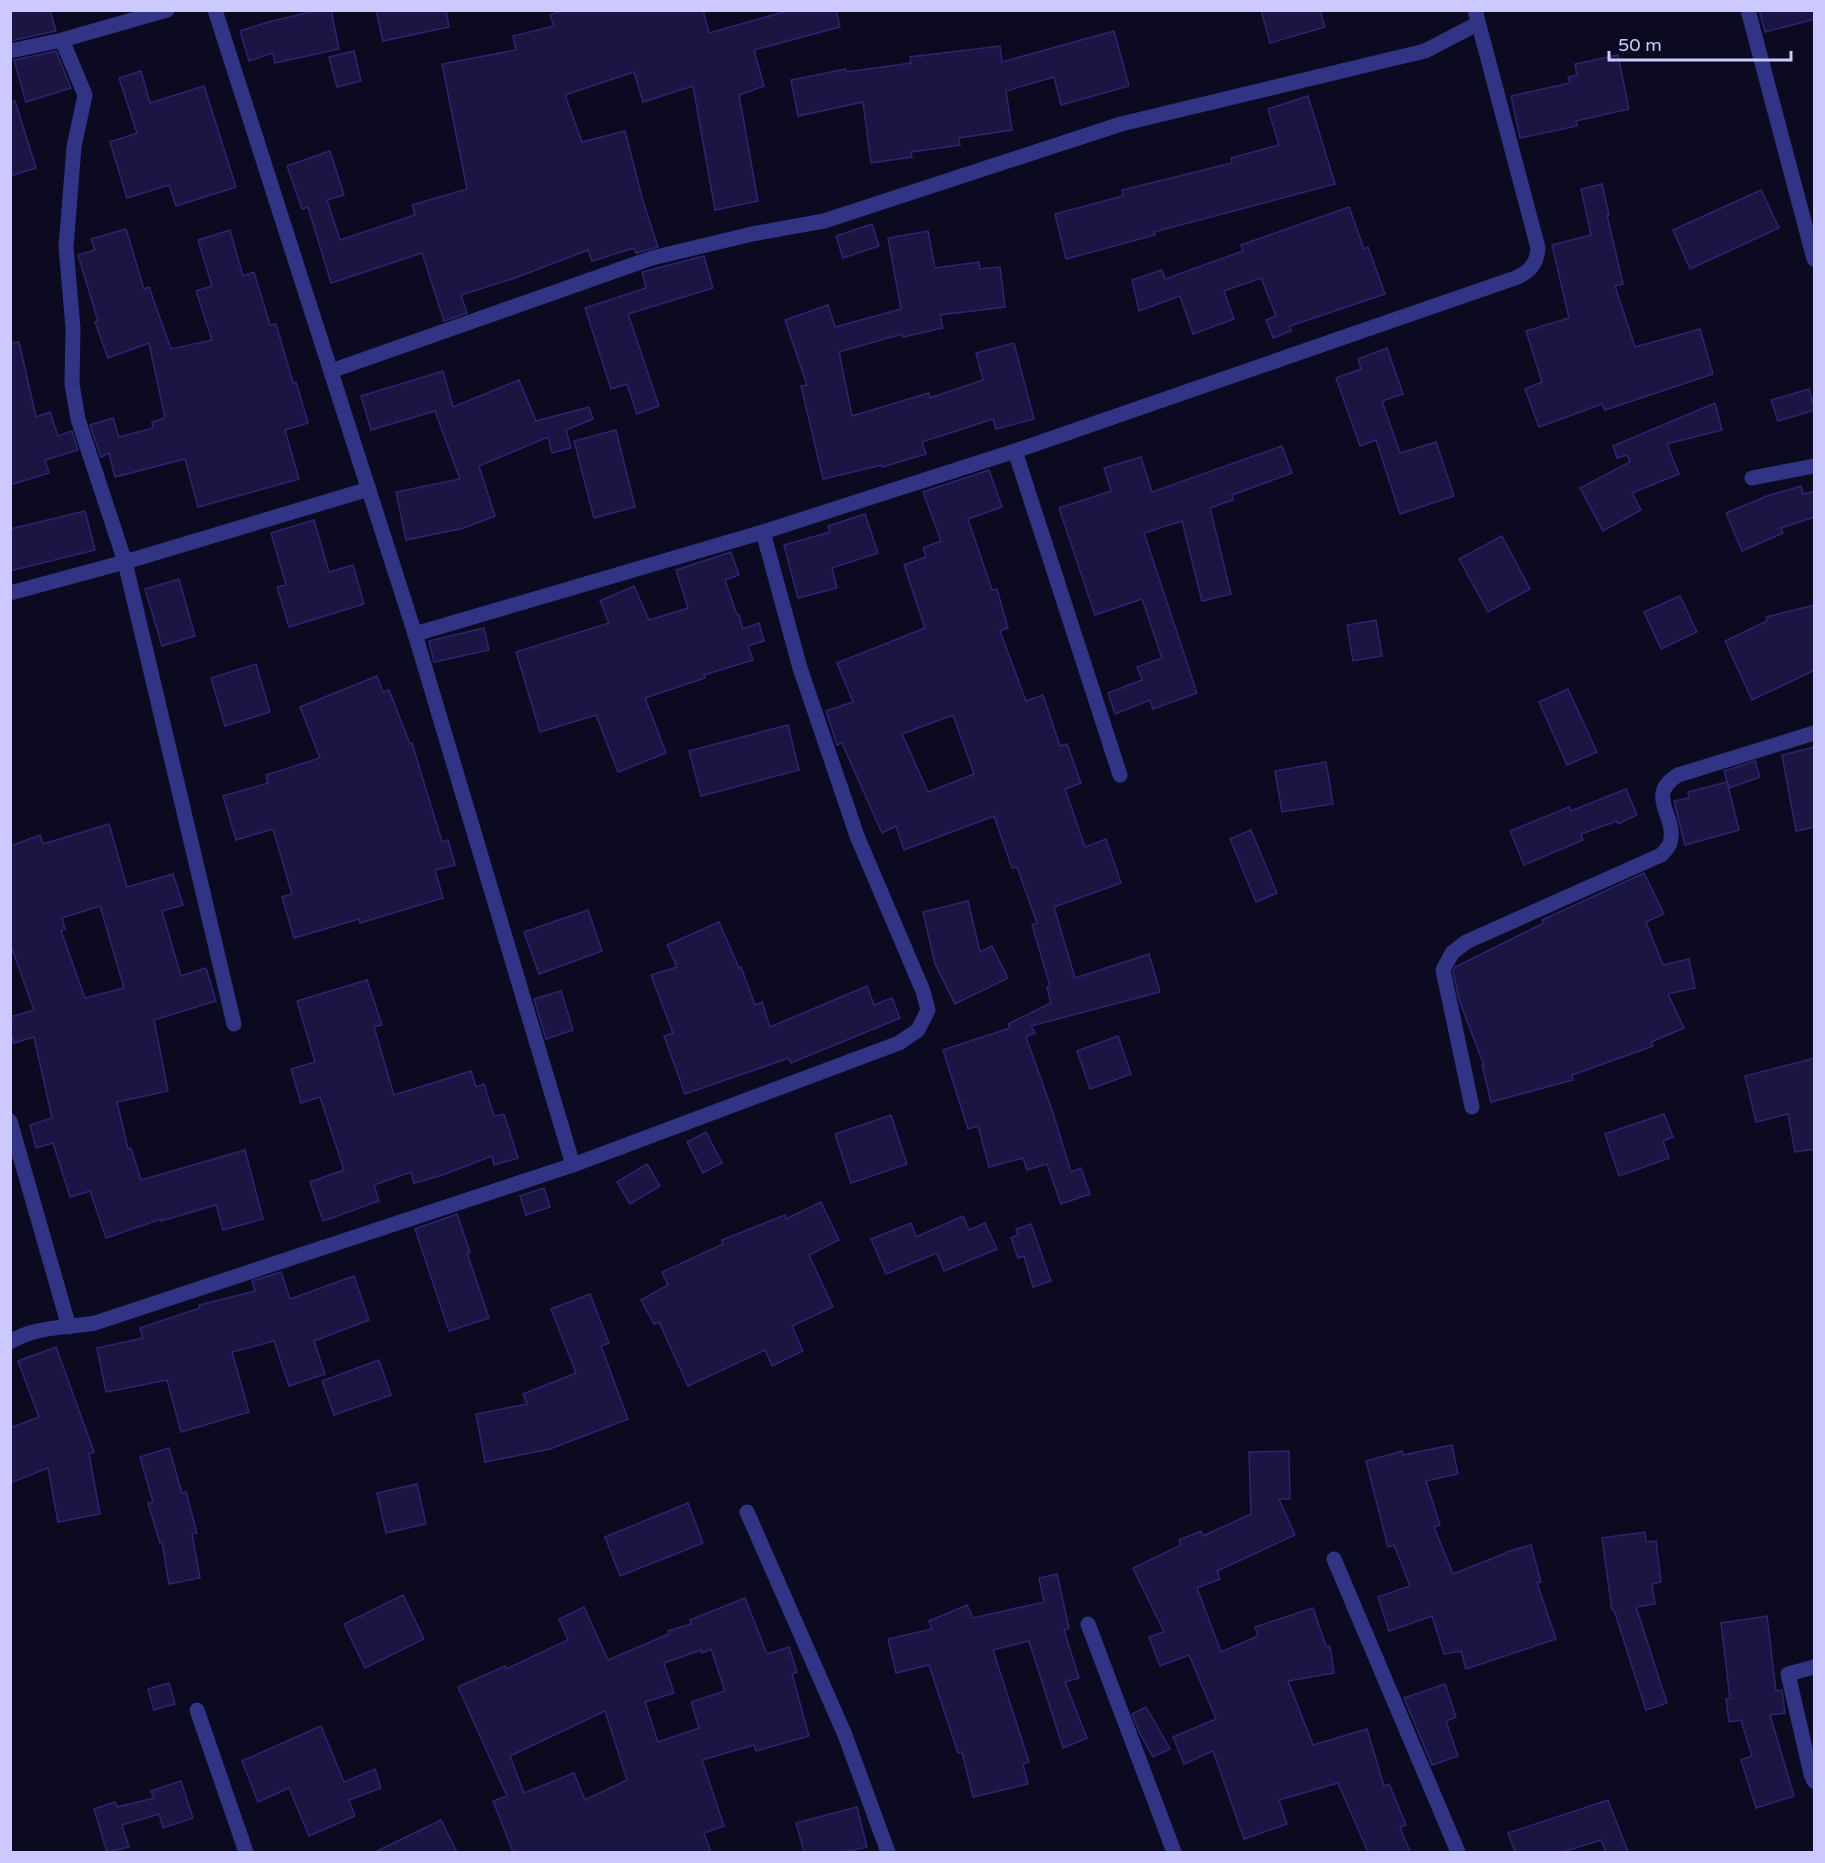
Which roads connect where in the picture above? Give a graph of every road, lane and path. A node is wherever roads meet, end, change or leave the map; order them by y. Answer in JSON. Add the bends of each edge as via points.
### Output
{"nodes":[{"id":1,"x":167,"y":10,"type":"edge"},
{"id":2,"x":215,"y":10,"type":"edge"},
{"id":3,"x":1748,"y":10,"type":"edge"},
{"id":4,"x":1476,"y":17,"type":"edge"},
{"id":5,"x":62,"y":40,"type":"junction"},
{"id":6,"x":10,"y":51,"type":"edge"},
{"id":7,"x":1815,"y":259,"type":"edge"},
{"id":8,"x":331,"y":371,"type":"junction"},
{"id":9,"x":1015,"y":451,"type":"junction"},
{"id":10,"x":1815,"y":466,"type":"edge"},
{"id":11,"x":1752,"y":478,"type":"dead end"},
{"id":12,"x":369,"y":489,"type":"junction"},
{"id":13,"x":763,"y":532,"type":"junction"},
{"id":14,"x":125,"y":562,"type":"junction"},
{"id":15,"x":10,"y":593,"type":"edge"},
{"id":16,"x":415,"y":634,"type":"junction"},
{"id":17,"x":1815,"y":733,"type":"edge"},
{"id":18,"x":1120,"y":775,"type":"dead end"},
{"id":19,"x":234,"y":1024,"type":"dead end"},
{"id":20,"x":1472,"y":1107,"type":"dead end"},
{"id":21,"x":10,"y":1121,"type":"edge"},
{"id":22,"x":573,"y":1165,"type":"junction"},
{"id":23,"x":69,"y":1327,"type":"junction"},
{"id":24,"x":10,"y":1341,"type":"edge"},
{"id":25,"x":747,"y":1512,"type":"dead end"},
{"id":26,"x":1334,"y":1559,"type":"dead end"},
{"id":27,"x":1088,"y":1624,"type":"dead end"},
{"id":28,"x":1815,"y":1667,"type":"edge"},
{"id":29,"x":197,"y":1710,"type":"dead end"},
{"id":30,"x":1815,"y":1781,"type":"edge"},
{"id":31,"x":246,"y":1852,"type":"edge"},
{"id":32,"x":888,"y":1852,"type":"edge"},
{"id":33,"x":1174,"y":1852,"type":"edge"},
{"id":34,"x":1458,"y":1852,"type":"edge"}],
"edges":[{"from":1,"to":5,"type":"street"},
{"from":2,"to":8,"type":"street"},
{"from":3,"to":7,"type":"street"},
{"from":4,"to":8,"type":"street","via":[[1425,51],[1121,124],[824,221],[652,258]]},
{"from":4,"to":9,"type":"street","via":[[1538,249],[1531,270]]},
{"from":5,"to":6,"type":"street"},
{"from":5,"to":14,"type":"street","via":[[85,96],[74,147],[66,247],[73,328],[72,384],[78,419]]},
{"from":8,"to":12,"type":"street"},
{"from":9,"to":13,"type":"street"},
{"from":9,"to":18,"type":"street"},
{"from":10,"to":11,"type":"street"},
{"from":12,"to":14,"type":"street"},
{"from":12,"to":16,"type":"street"},
{"from":13,"to":16,"type":"street"},
{"from":13,"to":22,"type":"street","via":[[800,669],[853,825],[928,1010],[918,1030],[899,1043]]},
{"from":14,"to":15,"type":"street"},
{"from":14,"to":19,"type":"street"},
{"from":16,"to":22,"type":"street"},
{"from":17,"to":20,"type":"street","via":[[1673,778],[1661,796],[1671,831],[1670,845],[1662,855],[1466,942],[1452,953],[1443,970]]},
{"from":21,"to":23,"type":"street"},
{"from":22,"to":23,"type":"street","via":[[95,1323]]},
{"from":23,"to":24,"type":"street","via":[[22,1334]]},
{"from":25,"to":32,"type":"street","via":[[845,1735]]},
{"from":26,"to":34,"type":"street"},
{"from":27,"to":33,"type":"street"},
{"from":28,"to":30,"type":"street","via":[[1788,1674]]},
{"from":29,"to":31,"type":"street"}]}
